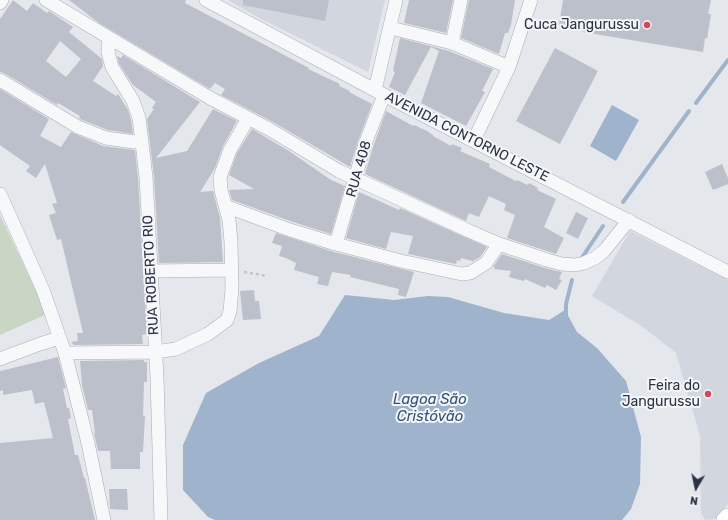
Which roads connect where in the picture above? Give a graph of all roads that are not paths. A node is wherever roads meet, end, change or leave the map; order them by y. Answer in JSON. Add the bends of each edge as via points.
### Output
{"nodes":[{"id":1,"x":2,"y":0,"type":"edge"},
{"id":2,"x":206,"y":0,"type":"edge"},
{"id":3,"x":396,"y":0,"type":"edge"},
{"id":4,"x":461,"y":0,"type":"edge"},
{"id":5,"x":531,"y":0,"type":"edge"},
{"id":6,"x":51,"y":1,"type":"edge"},
{"id":7,"x":0,"y":3,"type":"edge"},
{"id":8,"x":391,"y":28,"type":"junction"},
{"id":9,"x":109,"y":38,"type":"junction"},
{"id":10,"x":452,"y":43,"type":"junction"},
{"id":11,"x":509,"y":67,"type":"junction"},
{"id":12,"x":0,"y":80,"type":"edge"},
{"id":13,"x":380,"y":92,"type":"junction"},
{"id":14,"x":248,"y":118,"type":"junction"},
{"id":15,"x":474,"y":140,"type":"junction"},
{"id":16,"x":142,"y":141,"type":"junction"},
{"id":17,"x":356,"y":179,"type":"junction"},
{"id":18,"x":0,"y":194,"type":"edge"},
{"id":19,"x":225,"y":206,"type":"junction"},
{"id":20,"x":629,"y":220,"type":"junction"},
{"id":21,"x":336,"y":244,"type":"junction"},
{"id":22,"x":499,"y":244,"type":"junction"},
{"id":23,"x":232,"y":270,"type":"junction"},
{"id":24,"x":151,"y":271,"type":"junction"},
{"id":25,"x":728,"y":272,"type":"edge"},
{"id":26,"x":60,"y":338,"type":"junction"},
{"id":27,"x":155,"y":352,"type":"junction"},
{"id":28,"x":65,"y":353,"type":"junction"},
{"id":29,"x":0,"y":359,"type":"edge"},
{"id":30,"x":728,"y":517,"type":"edge"},
{"id":31,"x":104,"y":520,"type":"edge"},
{"id":32,"x":161,"y":520,"type":"edge"},
{"id":33,"x":725,"y":520,"type":"edge"}],
"edges":[{"from":1,"to":7,"type":"street"},
{"from":2,"to":13,"type":"street","name":"AVENIDA CONTORNO LESTE"},
{"from":3,"to":8,"type":"street","name":"RUA 408"},
{"from":4,"to":10,"type":"street"},
{"from":5,"to":11,"type":"street"},
{"from":6,"to":9,"type":"street"},
{"from":8,"to":10,"type":"street"},
{"from":8,"to":13,"type":"street","name":"RUA 408"},
{"from":9,"to":14,"type":"street"},
{"from":9,"to":16,"type":"street","name":"RUA ROBERTO RIO","via":[[108,52],[112,67],[133,101],[139,118]]},
{"from":10,"to":11,"type":"street"},
{"from":11,"to":15,"type":"street"},
{"from":12,"to":16,"type":"street","via":[[78,127],[106,138]]},
{"from":13,"to":15,"type":"street","name":"AVENIDA CONTORNO LESTE"},
{"from":13,"to":17,"type":"street","name":"RUA 408"},
{"from":14,"to":17,"type":"street"},
{"from":14,"to":19,"type":"street","via":[[230,150],[220,177]]},
{"from":15,"to":20,"type":"street","name":"AVENIDA CONTORNO LESTE"},
{"from":16,"to":24,"type":"street","name":"RUA ROBERTO RIO"},
{"from":17,"to":21,"type":"street","name":"RUA 408"},
{"from":17,"to":22,"type":"street"},
{"from":18,"to":26,"type":"street","via":[[40,283]]},
{"from":19,"to":21,"type":"street"},
{"from":19,"to":23,"type":"street","via":[[229,220]]},
{"from":20,"to":22,"type":"street","via":[[604,251],[595,258],[575,265],[547,260]]},
{"from":20,"to":25,"type":"street","name":"AVENIDA CONTORNO LESTE"},
{"from":21,"to":22,"type":"street","via":[[462,274],[470,273],[486,263]]},
{"from":23,"to":24,"type":"street"},
{"from":23,"to":27,"type":"street","via":[[230,311],[227,320],[188,344],[176,349]]},
{"from":24,"to":27,"type":"street","name":"RUA ROBERTO RIO"},
{"from":26,"to":28,"type":"street"},
{"from":26,"to":29,"type":"street"},
{"from":27,"to":28,"type":"street"},
{"from":27,"to":32,"type":"street","name":"RUA ROBERTO RIO"},
{"from":28,"to":31,"type":"street"},
{"from":30,"to":33,"type":"main road"}]}
